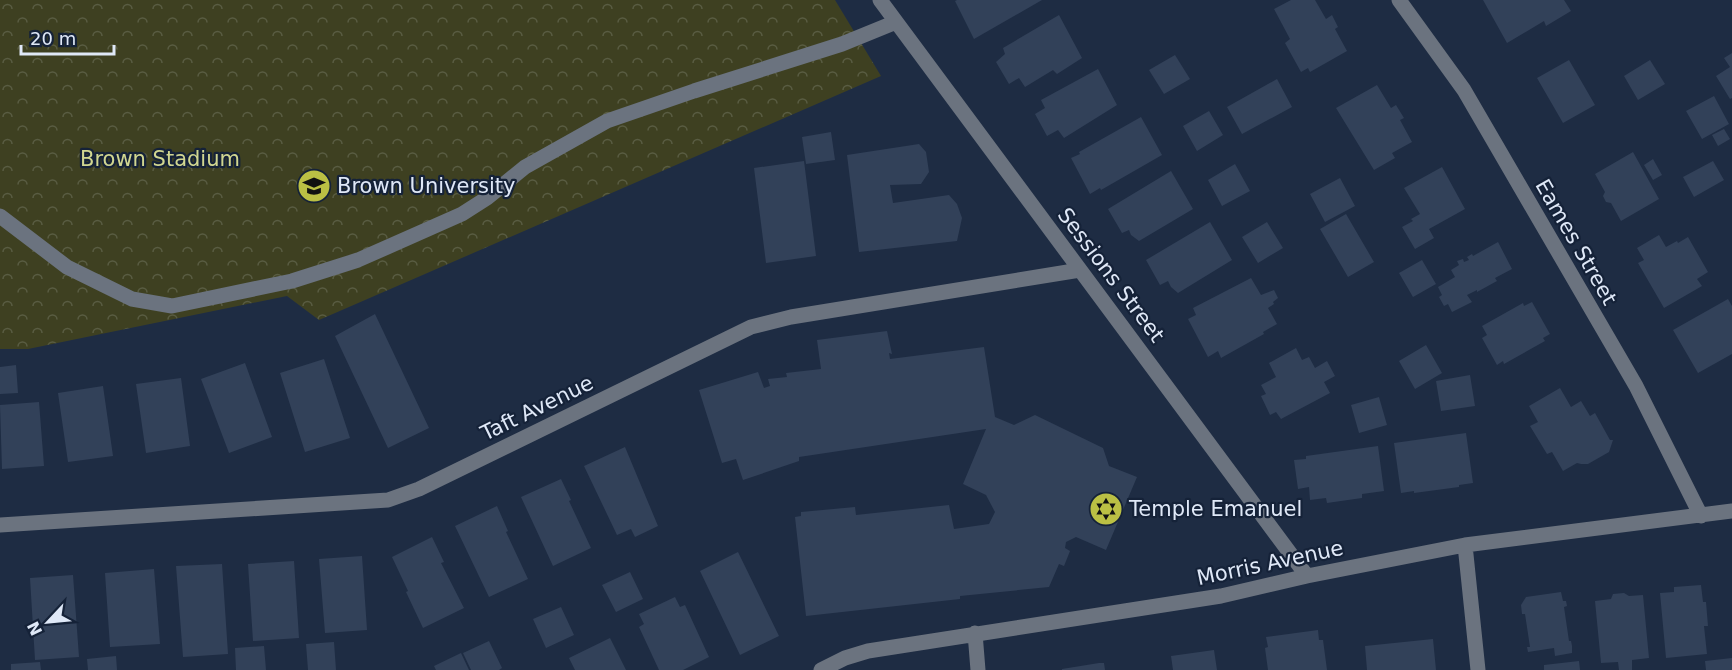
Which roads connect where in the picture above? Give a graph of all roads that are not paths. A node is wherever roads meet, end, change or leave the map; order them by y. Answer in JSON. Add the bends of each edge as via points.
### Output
{"nodes":[{"id":1,"x":881,"y":0,"type":"edge"},
{"id":2,"x":1399,"y":0,"type":"edge"},
{"id":3,"x":896,"y":22,"type":"junction"},
{"id":4,"x":0,"y":216,"type":"edge"},
{"id":5,"x":1080,"y":270,"type":"junction"},
{"id":6,"x":1732,"y":511,"type":"edge"},
{"id":7,"x":1701,"y":516,"type":"junction"},
{"id":8,"x":0,"y":525,"type":"edge"},
{"id":9,"x":1465,"y":545,"type":"junction"},
{"id":10,"x":1307,"y":576,"type":"junction"},
{"id":11,"x":975,"y":633,"type":"junction"},
{"id":12,"x":821,"y":670,"type":"edge"},
{"id":13,"x":978,"y":670,"type":"edge"},
{"id":14,"x":1478,"y":670,"type":"edge"}],
"edges":[{"from":1,"to":3,"type":"street","name":"Sessions Street"},
{"from":2,"to":7,"type":"street","name":"Eames Street","via":[[1464,90],[1636,386]]},
{"from":3,"to":4,"type":"street","via":[[842,44],[607,121],[525,167],[462,214],[358,260],[292,281],[172,306],[132,299],[67,267]]},
{"from":3,"to":5,"type":"street","name":"Sessions Street"},
{"from":5,"to":8,"type":"street","name":"Taft Avenue","via":[[791,317],[751,327],[388,500]]},
{"from":5,"to":10,"type":"street","name":"Sessions Street"},
{"from":6,"to":7,"type":"street","name":"Morris Avenue"},
{"from":7,"to":9,"type":"street","name":"Morris Avenue"},
{"from":9,"to":10,"type":"street","name":"Morris Avenue"},
{"from":9,"to":14,"type":"street"},
{"from":10,"to":11,"type":"street","name":"Morris Avenue","via":[[1221,596]]},
{"from":11,"to":12,"type":"street","name":"Morris Avenue","via":[[868,651]]},
{"from":11,"to":13,"type":"street"}]}
